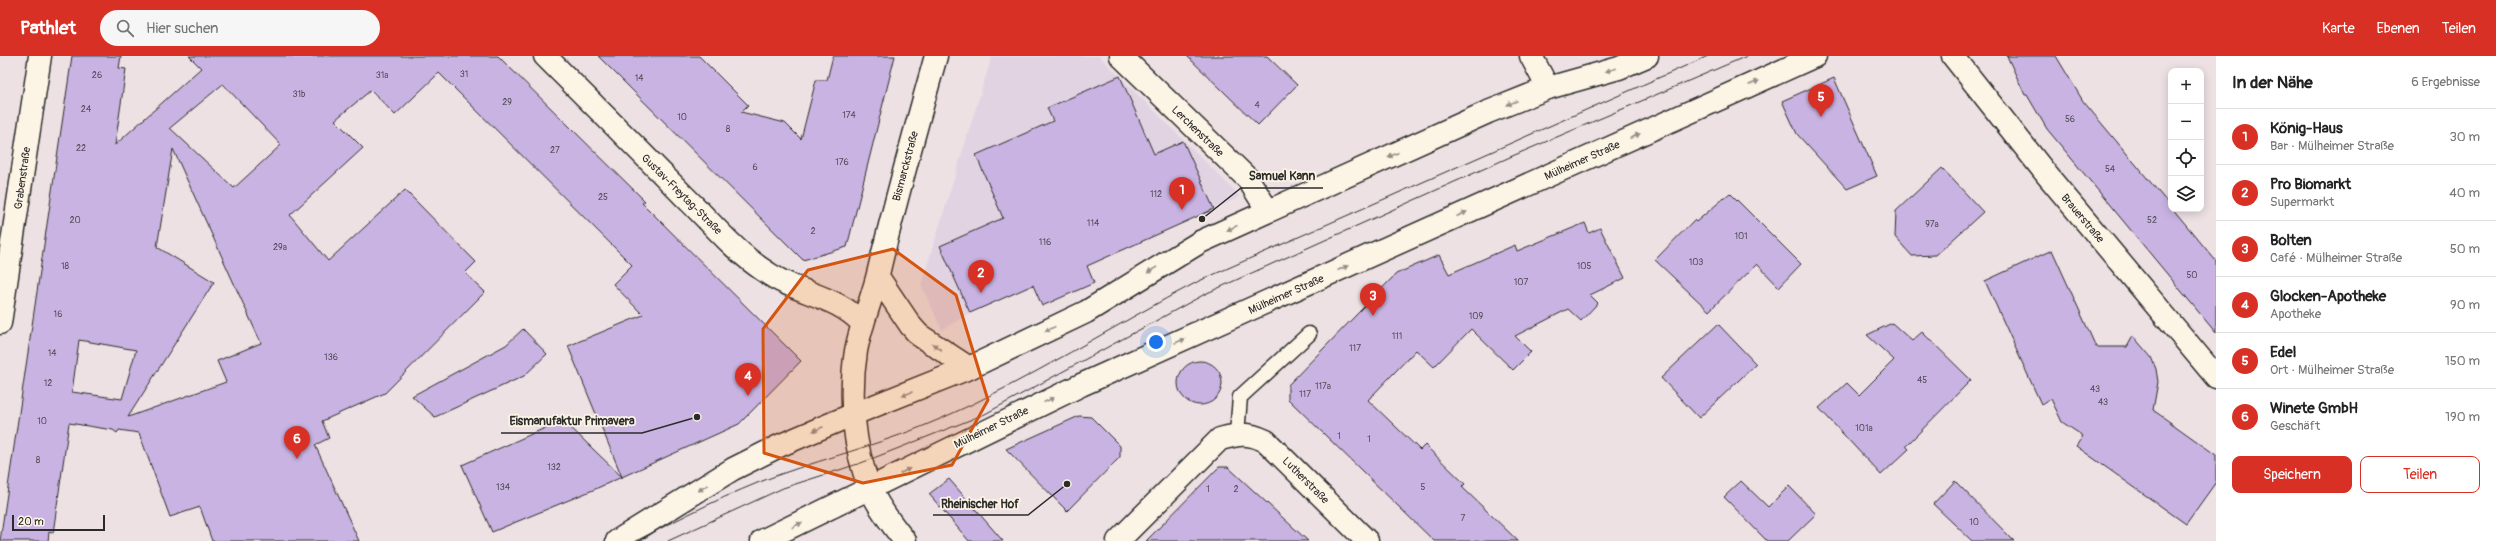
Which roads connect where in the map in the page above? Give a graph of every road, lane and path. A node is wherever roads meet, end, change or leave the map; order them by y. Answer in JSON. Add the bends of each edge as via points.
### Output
{"nodes":[{"id":1,"x":40,"y":56,"type":"edge"},
{"id":2,"x":546,"y":56,"type":"edge"},
{"id":3,"x":936,"y":56,"type":"edge"},
{"id":4,"x":1121,"y":56,"type":"edge"},
{"id":5,"x":1531,"y":56,"type":"edge"},
{"id":6,"x":1647,"y":56,"type":"edge"},
{"id":7,"x":1815,"y":56,"type":"edge"},
{"id":8,"x":1953,"y":56,"type":"edge"},
{"id":9,"x":1548,"y":88,"type":"junction"},
{"id":10,"x":9,"y":196,"type":"edge"},
{"id":11,"x":1268,"y":212,"type":"junction"},
{"id":12,"x":878,"y":277,"type":"junction"},
{"id":13,"x":871,"y":298,"type":"junction"},
{"id":14,"x":838,"y":303,"type":"junction"},
{"id":15,"x":0,"y":323,"type":"edge"},
{"id":16,"x":863,"y":324,"type":"junction"},
{"id":17,"x":1309,"y":334,"type":"dead end"},
{"id":18,"x":969,"y":368,"type":"junction"},
{"id":19,"x":2216,"y":377,"type":"edge"},
{"id":20,"x":854,"y":414,"type":"junction"},
{"id":21,"x":1237,"y":434,"type":"junction"},
{"id":22,"x":870,"y":489,"type":"junction"},
{"id":23,"x":617,"y":541,"type":"edge"},
{"id":24,"x":762,"y":541,"type":"edge"},
{"id":25,"x":905,"y":541,"type":"edge"},
{"id":26,"x":1118,"y":541,"type":"edge"},
{"id":27,"x":1367,"y":541,"type":"edge"}],
"edges":[{"from":1,"to":10,"type":"street","name":"Grabenstraße"},
{"from":2,"to":14,"type":"street","name":"Gustav-Freytag-Straße","via":[[726,238],[765,272],[796,288]]},
{"from":3,"to":12,"type":"street","name":"Bismarckstraße","via":[[896,196]]},
{"from":4,"to":11,"type":"street","name":"Lerchenstraße","via":[[1248,178]]},
{"from":5,"to":9,"type":"street"},
{"from":6,"to":9,"type":"street","one_way":true,"via":[[1619,68]]},
{"from":22,"to":7,"type":"street","name":"Mülheimer Straße","one_way":true,"via":[[950,447],[1080,385]]},
{"from":8,"to":19,"type":"street","name":"Brauerstraße","via":[[2047,175]]},
{"from":9,"to":11,"type":"street","one_way":true,"via":[[1488,112]]},
{"from":10,"to":15,"type":"street","name":"Grabenstraße"},
{"from":11,"to":18,"type":"street","one_way":true,"via":[[1185,250],[1086,312]]},
{"from":12,"to":13,"type":"street","name":"Bismarckstraße"},
{"from":18,"to":12,"type":"street","one_way":true,"via":[[919,335]]},
{"from":13,"to":14,"type":"street","name":"Gustav-Freytag-Straße","via":[[854,304]]},
{"from":13,"to":16,"type":"street","name":"Bismarckstraße"},
{"from":14,"to":16,"type":"street","name":"Gustav-Freytag-Straße"},
{"from":16,"to":20,"type":"street","name":"Bismarckstraße","via":[[856,351],[853,381]]},
{"from":17,"to":21,"type":"lane","via":[[1240,397]]},
{"from":18,"to":20,"type":"street","one_way":true},
{"from":20,"to":22,"type":"street","name":"Bismarckstraße","via":[[861,463]]},
{"from":20,"to":23,"type":"street","one_way":true,"via":[[781,445],[734,469]]},
{"from":21,"to":26,"type":"street","via":[[1220,439]]},
{"from":21,"to":27,"type":"street","name":"Lutherstraße","via":[[1251,434],[1266,441]]},
{"from":24,"to":22,"type":"street","name":"Mülheimer Straße","one_way":true},
{"from":22,"to":25,"type":"street","name":"Bismarckstraße"}]}
